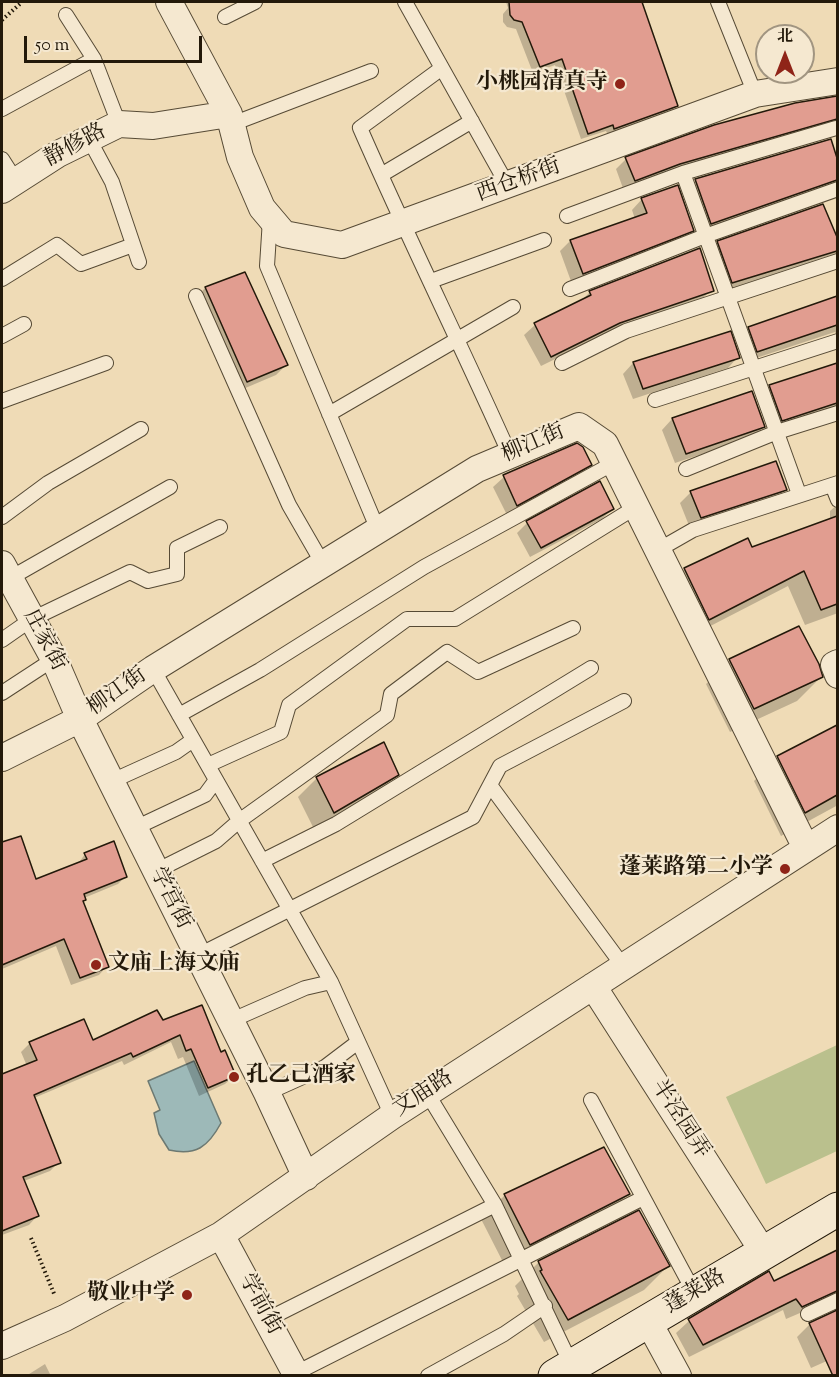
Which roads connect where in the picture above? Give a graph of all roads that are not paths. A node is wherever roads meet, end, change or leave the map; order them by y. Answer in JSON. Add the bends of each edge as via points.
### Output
{"nodes":[{"id":1,"x":169,"y":2,"type":"edge"},
{"id":2,"x":255,"y":2,"type":"edge"},
{"id":3,"x":405,"y":2,"type":"edge"},
{"id":4,"x":718,"y":2,"type":"edge"},
{"id":5,"x":66,"y":15,"type":"dead end"},
{"id":6,"x":225,"y":17,"type":"dead end"},
{"id":7,"x":94,"y":59,"type":"junction"},
{"id":8,"x":442,"y":68,"type":"junction"},
{"id":9,"x":371,"y":71,"type":"dead end"},
{"id":10,"x":837,"y":81,"type":"edge"},
{"id":11,"x":755,"y":94,"type":"junction"},
{"id":12,"x":2,"y":109,"type":"edge"},
{"id":13,"x":230,"y":119,"type":"junction"},
{"id":14,"x":472,"y":121,"type":"junction"},
{"id":15,"x":119,"y":124,"type":"junction"},
{"id":16,"x":836,"y":128,"type":"dead end"},
{"id":17,"x":89,"y":139,"type":"junction"},
{"id":18,"x":2,"y":159,"type":"edge"},
{"id":19,"x":682,"y":173,"type":"junction"},
{"id":20,"x":381,"y":176,"type":"junction"},
{"id":21,"x":9,"y":186,"type":"edge"},
{"id":22,"x":508,"y":186,"type":"junction"},
{"id":23,"x":837,"y":189,"type":"edge"},
{"id":24,"x":567,"y":216,"type":"dead end"},
{"id":25,"x":270,"y":218,"type":"junction"},
{"id":26,"x":402,"y":224,"type":"junction"},
{"id":27,"x":705,"y":236,"type":"junction"},
{"id":28,"x":544,"y":240,"type":"dead end"},
{"id":29,"x":133,"y":245,"type":"junction"},
{"id":30,"x":837,"y":261,"type":"edge"},
{"id":31,"x":139,"y":262,"type":"dead end"},
{"id":32,"x":2,"y":279,"type":"edge"},
{"id":33,"x":431,"y":281,"type":"junction"},
{"id":34,"x":570,"y":289,"type":"dead end"},
{"id":35,"x":196,"y":297,"type":"dead end"},
{"id":36,"x":728,"y":297,"type":"junction"},
{"id":37,"x":513,"y":307,"type":"dead end"},
{"id":38,"x":24,"y":324,"type":"dead end"},
{"id":39,"x":2,"y":336,"type":"edge"},
{"id":40,"x":458,"y":337,"type":"junction"},
{"id":41,"x":837,"y":341,"type":"edge"},
{"id":42,"x":106,"y":363,"type":"dead end"},
{"id":43,"x":562,"y":363,"type":"dead end"},
{"id":44,"x":753,"y":367,"type":"junction"},
{"id":45,"x":655,"y":400,"type":"dead end"},
{"id":46,"x":2,"y":401,"type":"edge"},
{"id":47,"x":837,"y":413,"type":"edge"},
{"id":48,"x":329,"y":414,"type":"junction"},
{"id":49,"x":141,"y":429,"type":"dead end"},
{"id":50,"x":777,"y":432,"type":"junction"},
{"id":51,"x":510,"y":455,"type":"junction"},
{"id":52,"x":614,"y":463,"type":"junction"},
{"id":53,"x":686,"y":469,"type":"dead end"},
{"id":54,"x":835,"y":484,"type":"edge"},
{"id":55,"x":170,"y":487,"type":"dead end"},
{"id":56,"x":800,"y":494,"type":"junction"},
{"id":57,"x":837,"y":500,"type":"edge"},
{"id":58,"x":636,"y":507,"type":"junction"},
{"id":59,"x":2,"y":517,"type":"edge"},
{"id":60,"x":220,"y":527,"type":"dead end"},
{"id":61,"x":378,"y":530,"type":"junction"},
{"id":62,"x":658,"y":550,"type":"junction"},
{"id":63,"x":323,"y":564,"type":"junction"},
{"id":64,"x":4,"y":575,"type":"edge"},
{"id":65,"x":32,"y":619,"type":"junction"},
{"id":66,"x":573,"y":628,"type":"dead end"},
{"id":67,"x":2,"y":640,"type":"edge"},
{"id":68,"x":54,"y":659,"type":"junction"},
{"id":69,"x":837,"y":663,"type":"edge"},
{"id":70,"x":591,"y":668,"type":"dead end"},
{"id":71,"x":153,"y":669,"type":"junction"},
{"id":72,"x":837,"y":675,"type":"edge"},
{"id":73,"x":2,"y":693,"type":"edge"},
{"id":74,"x":624,"y":701,"type":"dead end"},
{"id":75,"x":180,"y":715,"type":"junction"},
{"id":76,"x":80,"y":719,"type":"junction"},
{"id":77,"x":193,"y":740,"type":"junction"},
{"id":78,"x":2,"y":758,"type":"edge"},
{"id":79,"x":208,"y":765,"type":"junction"},
{"id":80,"x":216,"y":780,"type":"junction"},
{"id":81,"x":111,"y":781,"type":"junction"},
{"id":82,"x":490,"y":785,"type":"junction"},
{"id":83,"x":239,"y":821,"type":"junction"},
{"id":84,"x":135,"y":828,"type":"junction"},
{"id":85,"x":837,"y":828,"type":"edge"},
{"id":86,"x":806,"y":848,"type":"junction"},
{"id":87,"x":262,"y":861,"type":"junction"},
{"id":88,"x":154,"y":872,"type":"junction"},
{"id":89,"x":290,"y":910,"type":"junction"},
{"id":90,"x":198,"y":955,"type":"junction"},
{"id":91,"x":623,"y":966,"type":"junction"},
{"id":92,"x":331,"y":982,"type":"junction"},
{"id":93,"x":593,"y":986,"type":"junction"},
{"id":94,"x":230,"y":1022,"type":"junction"},
{"id":95,"x":358,"y":1042,"type":"junction"},
{"id":96,"x":267,"y":1093,"type":"junction"},
{"id":97,"x":427,"y":1093,"type":"junction"},
{"id":98,"x":591,"y":1100,"type":"dead end"},
{"id":99,"x":392,"y":1116,"type":"junction"},
{"id":100,"x":306,"y":1177,"type":"junction"},
{"id":101,"x":643,"y":1198,"type":"junction"},
{"id":102,"x":495,"y":1205,"type":"junction"},
{"id":103,"x":837,"y":1209,"type":"edge"},
{"id":104,"x":221,"y":1235,"type":"junction"},
{"id":105,"x":764,"y":1253,"type":"junction"},
{"id":106,"x":520,"y":1260,"type":"junction"},
{"id":107,"x":695,"y":1294,"type":"junction"},
{"id":108,"x":837,"y":1300,"type":"edge"},
{"id":109,"x":544,"y":1306,"type":"junction"},
{"id":110,"x":808,"y":1314,"type":"dead end"},
{"id":111,"x":267,"y":1319,"type":"junction"},
{"id":112,"x":648,"y":1321,"type":"junction"},
{"id":113,"x":2,"y":1346,"type":"edge"},
{"id":114,"x":563,"y":1370,"type":"edge"},
{"id":115,"x":297,"y":1374,"type":"edge"},
{"id":116,"x":428,"y":1376,"type":"edge"},
{"id":117,"x":678,"y":1376,"type":"edge"}],
"edges":[{"from":1,"to":13,"type":"street"},
{"from":2,"to":6,"type":"lane"},
{"from":3,"to":8,"type":"lane"},
{"from":4,"to":11,"type":"lane"},
{"from":5,"to":7,"type":"lane"},
{"from":7,"to":12,"type":"lane"},
{"from":7,"to":15,"type":"lane"},
{"from":8,"to":14,"type":"lane"},
{"from":8,"to":20,"type":"lane","via":[[360,128]]},
{"from":9,"to":13,"type":"lane"},
{"from":10,"to":11,"type":"street","name":"西仓桥街"},
{"from":11,"to":22,"type":"street","name":"西仓桥街"},
{"from":13,"to":15,"type":"street","name":"静修路","via":[[153,126]]},
{"from":13,"to":25,"type":"street","name":"西仓桥街","via":[[240,157]]},
{"from":14,"to":20,"type":"lane"},
{"from":14,"to":22,"type":"lane"},
{"from":15,"to":17,"type":"street","name":"静修路"},
{"from":16,"to":19,"type":"lane"},
{"from":17,"to":21,"type":"street","name":"静修路"},
{"from":17,"to":29,"type":"lane","via":[[112,182]]},
{"from":18,"to":21,"type":"lane"},
{"from":19,"to":24,"type":"lane"},
{"from":19,"to":27,"type":"lane"},
{"from":20,"to":26,"type":"lane"},
{"from":22,"to":26,"type":"street","name":"西仓桥街"},
{"from":23,"to":27,"type":"lane"},
{"from":25,"to":26,"type":"street","name":"西仓桥街","via":[[284,234],[342,245]]},
{"from":25,"to":48,"type":"lane","via":[[267,266]]},
{"from":26,"to":33,"type":"lane"},
{"from":27,"to":34,"type":"lane"},
{"from":27,"to":36,"type":"lane"},
{"from":28,"to":33,"type":"lane"},
{"from":29,"to":31,"type":"lane"},
{"from":29,"to":32,"type":"lane","via":[[81,264],[57,245]]},
{"from":30,"to":36,"type":"lane"},
{"from":33,"to":40,"type":"lane"},
{"from":35,"to":63,"type":"lane","via":[[289,505]]},
{"from":36,"to":43,"type":"lane","via":[[626,331]]},
{"from":36,"to":44,"type":"lane"},
{"from":37,"to":40,"type":"lane"},
{"from":38,"to":39,"type":"lane"},
{"from":40,"to":48,"type":"lane"},
{"from":40,"to":51,"type":"lane"},
{"from":41,"to":44,"type":"lane"},
{"from":42,"to":46,"type":"lane"},
{"from":44,"to":45,"type":"lane"},
{"from":44,"to":50,"type":"lane"},
{"from":47,"to":50,"type":"lane"},
{"from":48,"to":61,"type":"lane"},
{"from":49,"to":59,"type":"lane","via":[[48,483]]},
{"from":50,"to":53,"type":"lane"},
{"from":50,"to":56,"type":"lane"},
{"from":51,"to":52,"type":"street","name":"柳江街","via":[[579,426],[605,444]]},
{"from":51,"to":61,"type":"street","name":"柳江街","via":[[477,469]]},
{"from":52,"to":58,"type":"street","name":"柳江街"},
{"from":52,"to":75,"type":"lane","via":[[423,567],[260,670]]},
{"from":54,"to":56,"type":"lane"},
{"from":54,"to":57,"type":"lane"},
{"from":55,"to":64,"type":"lane"},
{"from":56,"to":62,"type":"lane","via":[[693,530]]},
{"from":58,"to":62,"type":"street","name":"柳江街"},
{"from":58,"to":79,"type":"lane","via":[[455,619],[407,619],[289,705],[281,732]]},
{"from":60,"to":65,"type":"lane","via":[[177,548],[177,574],[148,581],[130,572]]},
{"from":61,"to":63,"type":"street","name":"柳江街"},
{"from":62,"to":86,"type":"street","name":"柳江街"},
{"from":63,"to":71,"type":"street","name":"柳江街"},
{"from":64,"to":65,"type":"street","name":"庄家街"},
{"from":65,"to":67,"type":"lane"},
{"from":65,"to":68,"type":"street","name":"庄家街"},
{"from":66,"to":83,"type":"lane","via":[[478,672],[447,652],[391,694],[387,715]]},
{"from":68,"to":73,"type":"lane"},
{"from":68,"to":76,"type":"street","name":"庄家街"},
{"from":69,"to":72,"type":"street"},
{"from":70,"to":87,"type":"lane","via":[[336,824]]},
{"from":71,"to":75,"type":"lane"},
{"from":71,"to":76,"type":"street","name":"柳江街"},
{"from":74,"to":82,"type":"lane","via":[[500,766]]},
{"from":75,"to":77,"type":"lane"},
{"from":76,"to":78,"type":"street","name":"柳江街"},
{"from":76,"to":81,"type":"street","name":"学宫街"},
{"from":77,"to":79,"type":"lane"},
{"from":77,"to":81,"type":"lane","via":[[176,752]]},
{"from":79,"to":80,"type":"lane"},
{"from":80,"to":83,"type":"lane"},
{"from":80,"to":84,"type":"lane","via":[[205,795]]},
{"from":81,"to":84,"type":"street","name":"学宫街"},
{"from":82,"to":89,"type":"lane","via":[[473,817]]},
{"from":82,"to":91,"type":"lane"},
{"from":83,"to":87,"type":"lane"},
{"from":83,"to":88,"type":"lane","via":[[216,841]]},
{"from":84,"to":88,"type":"street","name":"学宫街"},
{"from":85,"to":86,"type":"street","name":"文庙路"},
{"from":86,"to":91,"type":"street","name":"文庙路"},
{"from":87,"to":89,"type":"lane"},
{"from":88,"to":90,"type":"street","name":"学宫街"},
{"from":89,"to":90,"type":"lane"},
{"from":89,"to":92,"type":"lane"},
{"from":90,"to":94,"type":"street","name":"学宫街"},
{"from":91,"to":93,"type":"street","name":"文庙路"},
{"from":92,"to":94,"type":"lane","via":[[305,988]]},
{"from":92,"to":95,"type":"lane"},
{"from":93,"to":97,"type":"street","name":"文庙路"},
{"from":93,"to":105,"type":"street","name":"半泾园弄"},
{"from":94,"to":96,"type":"street","name":"学宫街"},
{"from":95,"to":96,"type":"lane","via":[[325,1067]]},
{"from":95,"to":99,"type":"lane"},
{"from":96,"to":100,"type":"street","name":"学宫街"},
{"from":97,"to":99,"type":"street","name":"文庙路"},
{"from":97,"to":102,"type":"lane"},
{"from":98,"to":101,"type":"lane"},
{"from":99,"to":100,"type":"street","name":"文庙路"},
{"from":100,"to":104,"type":"street","name":"文庙路"},
{"from":101,"to":106,"type":"lane"},
{"from":101,"to":107,"type":"lane"},
{"from":102,"to":106,"type":"lane"},
{"from":102,"to":111,"type":"lane"},
{"from":103,"to":105,"type":"street","name":"蓬莱路"},
{"from":104,"to":111,"type":"street","name":"学前街"},
{"from":104,"to":113,"type":"street","name":"文庙路","via":[[65,1318]]},
{"from":105,"to":107,"type":"street","name":"蓬莱路"},
{"from":106,"to":109,"type":"lane"},
{"from":106,"to":115,"type":"lane"},
{"from":107,"to":112,"type":"street","name":"蓬莱路"},
{"from":108,"to":110,"type":"lane"},
{"from":109,"to":114,"type":"lane"},
{"from":109,"to":116,"type":"lane","via":[[504,1334]]},
{"from":111,"to":115,"type":"street","name":"学前街"},
{"from":112,"to":114,"type":"street","name":"蓬莱路"},
{"from":112,"to":117,"type":"street"}]}
